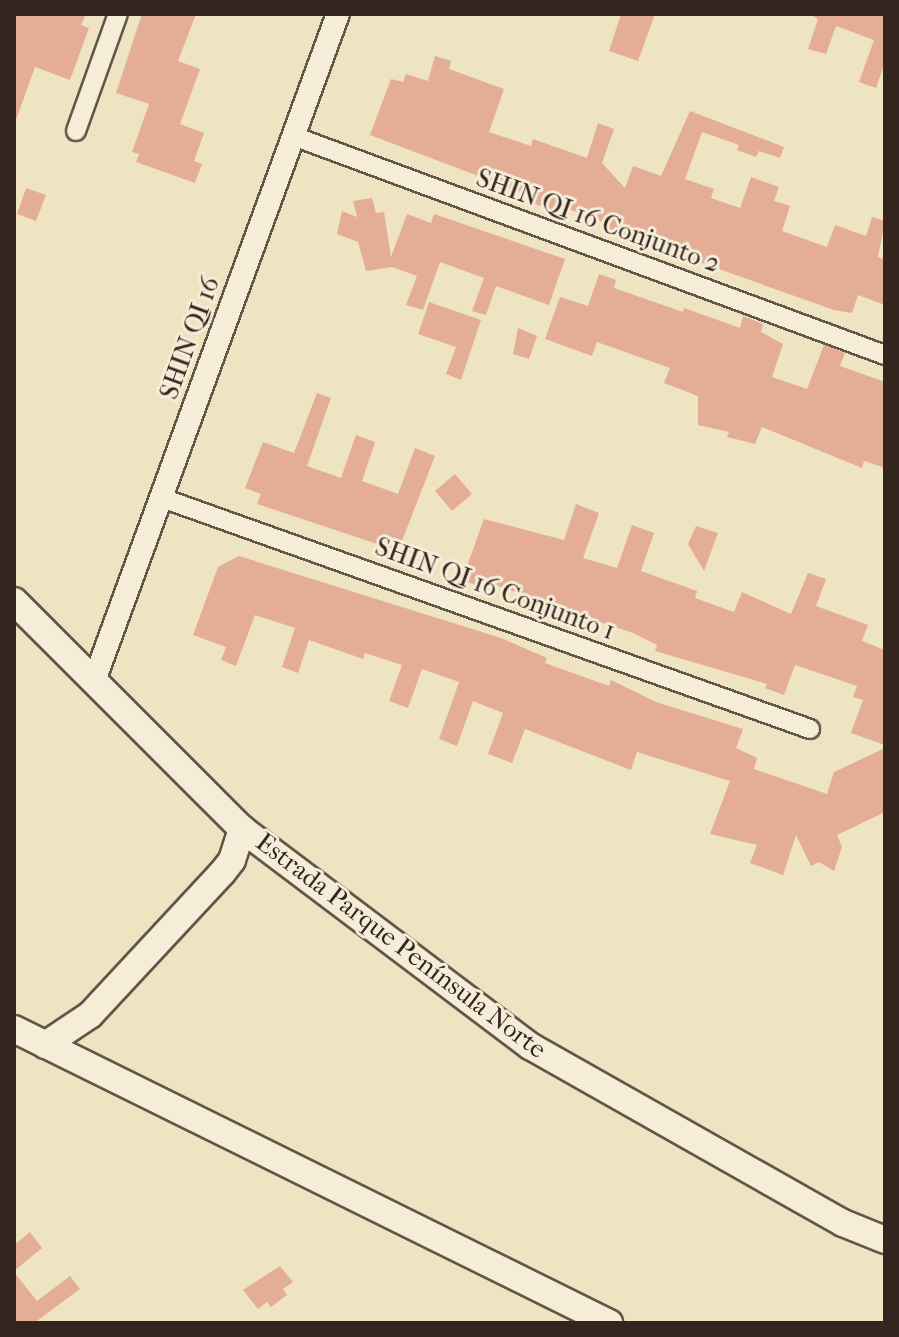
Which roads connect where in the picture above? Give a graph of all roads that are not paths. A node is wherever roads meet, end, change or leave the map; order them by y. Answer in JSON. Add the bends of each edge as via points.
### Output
{"nodes":[{"id":1,"x":118,"y":14,"type":"edge"},
{"id":2,"x":338,"y":14,"type":"edge"},
{"id":3,"x":76,"y":131,"type":"dead end"},
{"id":4,"x":293,"y":136,"type":"junction"},
{"id":5,"x":885,"y":355,"type":"edge"},
{"id":6,"x":162,"y":498,"type":"junction"},
{"id":7,"x":14,"y":601,"type":"edge"},
{"id":8,"x":94,"y":681,"type":"junction"},
{"id":9,"x":810,"y":729,"type":"dead end"},
{"id":10,"x":242,"y":829,"type":"junction"},
{"id":11,"x":14,"y":1029,"type":"edge"},
{"id":12,"x":45,"y":1045,"type":"junction"},
{"id":13,"x":885,"y":1240,"type":"edge"},
{"id":14,"x":609,"y":1323,"type":"edge"}],
"edges":[{"from":1,"to":3,"type":"street"},
{"from":2,"to":4,"type":"street","name":"SHIN QI 16"},
{"from":4,"to":5,"type":"street","name":"SHIN QI 16 Conjunto 2"},
{"from":4,"to":6,"type":"street","name":"SHIN QI 16"},
{"from":6,"to":8,"type":"street","name":"SHIN QI 16"},
{"from":6,"to":9,"type":"street","name":"SHIN QI 16 Conjunto 1"},
{"from":7,"to":8,"type":"main road","name":"Estrada Parque Península Norte"},
{"from":8,"to":10,"type":"main road","name":"Estrada Parque Península Norte"},
{"from":10,"to":12,"type":"main road","via":[[222,873],[90,1015]]},
{"from":10,"to":13,"type":"main road","name":"Estrada Parque Península Norte","via":[[530,1046],[843,1223]]},
{"from":11,"to":12,"type":"main road"},
{"from":12,"to":14,"type":"main road"}]}
